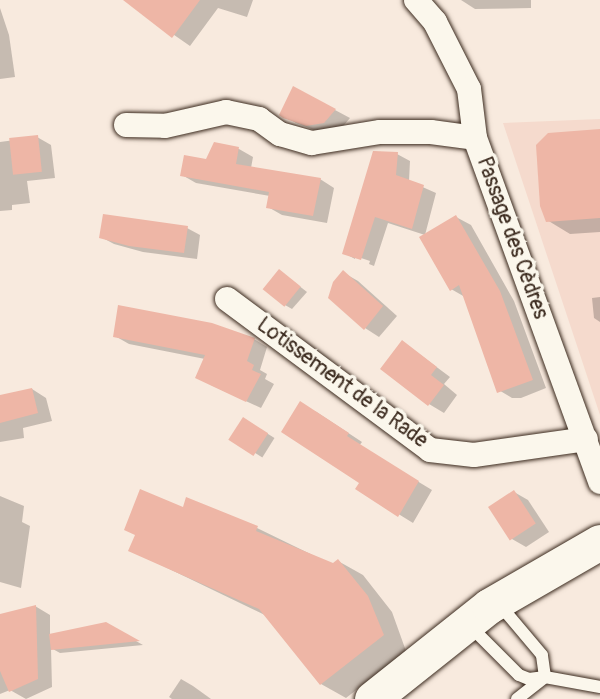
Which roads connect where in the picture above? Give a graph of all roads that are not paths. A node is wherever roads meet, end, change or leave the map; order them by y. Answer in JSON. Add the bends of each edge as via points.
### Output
{"nodes":[{"id":1,"x":416,"y":0,"type":"edge"},
{"id":2,"x":126,"y":125,"type":"dead end"},
{"id":3,"x":475,"y":138,"type":"junction"},
{"id":4,"x":227,"y":299,"type":"dead end"},
{"id":5,"x":586,"y":439,"type":"junction"},
{"id":6,"x":600,"y":482,"type":"edge"},
{"id":7,"x":600,"y":542,"type":"edge"},
{"id":8,"x":497,"y":601,"type":"junction"},
{"id":9,"x":468,"y":624,"type":"junction"},
{"id":10,"x":545,"y":677,"type":"junction"},
{"id":11,"x":600,"y":687,"type":"edge"},
{"id":12,"x":372,"y":699,"type":"edge"},
{"id":13,"x":517,"y":699,"type":"edge"}],
"edges":[{"from":1,"to":3,"type":"street","name":"Passage des Cèdres","via":[[435,22],[469,89]]},
{"from":2,"to":3,"type":"street","via":[[165,126],[226,112],[259,119],[280,134],[312,143],[380,132]]},
{"from":3,"to":5,"type":"street","name":"Passage des Cèdres"},
{"from":4,"to":5,"type":"street","name":"Lotissement de la Rade","via":[[430,450],[474,455]]},
{"from":5,"to":6,"type":"street","name":"Passage des Cèdres"},
{"from":7,"to":8,"type":"main road"},
{"from":8,"to":9,"type":"main road"},
{"from":8,"to":10,"type":"lane","via":[[542,654]]},
{"from":9,"to":10,"type":"lane","via":[[519,675]]},
{"from":9,"to":12,"type":"main road"},
{"from":10,"to":11,"type":"lane"},
{"from":10,"to":13,"type":"lane"}]}
